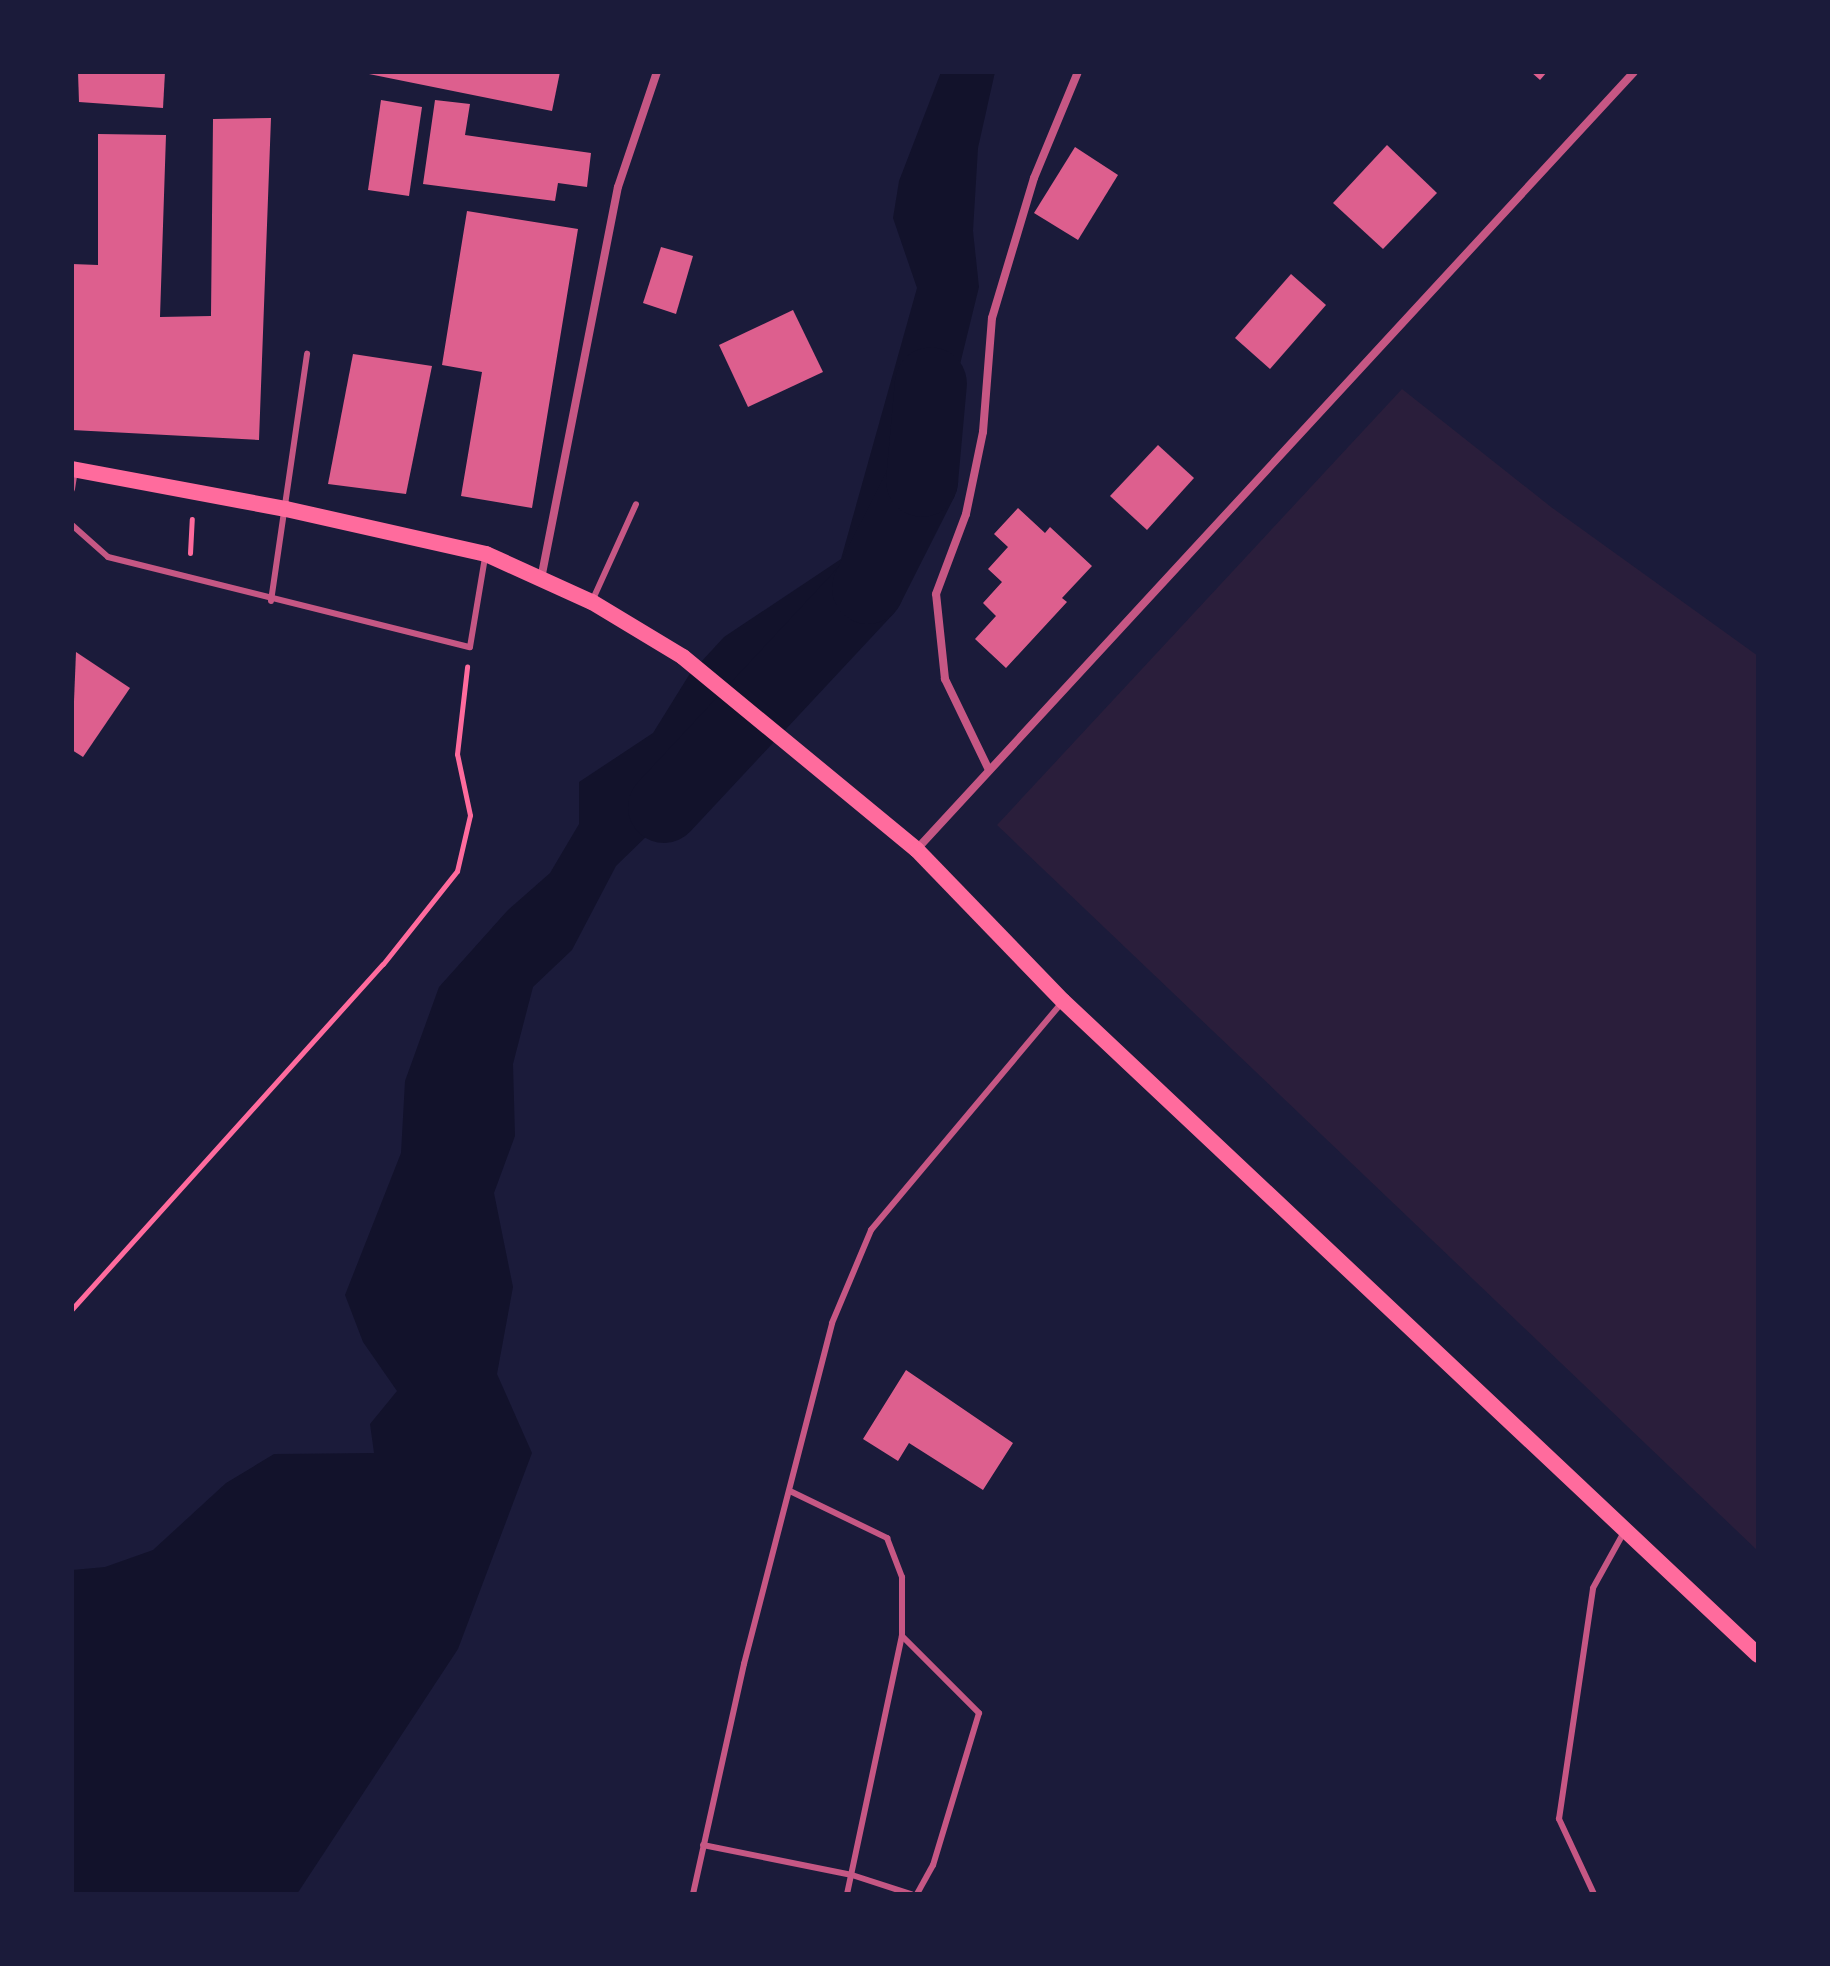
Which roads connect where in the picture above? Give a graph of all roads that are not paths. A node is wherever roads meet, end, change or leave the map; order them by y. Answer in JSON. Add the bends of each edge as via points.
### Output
{"nodes":[{"id":1,"x":657,"y":72,"type":"edge"},
{"id":2,"x":1078,"y":72,"type":"edge"},
{"id":3,"x":1634,"y":72,"type":"edge"},
{"id":4,"x":307,"y":354,"type":"dead end"},
{"id":5,"x":74,"y":469,"type":"edge"},
{"id":6,"x":72,"y":489,"type":"edge"},
{"id":7,"x":636,"y":504,"type":"dead end"},
{"id":8,"x":286,"y":509,"type":"junction"},
{"id":9,"x":72,"y":525,"type":"edge"},
{"id":10,"x":486,"y":554,"type":"junction"},
{"id":11,"x":541,"y":579,"type":"junction"},
{"id":12,"x":271,"y":601,"type":"junction"},
{"id":13,"x":592,"y":602,"type":"junction"},
{"id":14,"x":988,"y":768,"type":"junction"},
{"id":15,"x":917,"y":850,"type":"junction"},
{"id":16,"x":1063,"y":1001,"type":"junction"},
{"id":17,"x":792,"y":1492,"type":"junction"},
{"id":18,"x":1626,"y":1529,"type":"junction"},
{"id":19,"x":902,"y":1636,"type":"junction"},
{"id":20,"x":1758,"y":1655,"type":"edge"},
{"id":21,"x":703,"y":1845,"type":"junction"},
{"id":22,"x":852,"y":1875,"type":"junction"},
{"id":23,"x":693,"y":1894,"type":"edge"},
{"id":24,"x":847,"y":1894,"type":"edge"},
{"id":25,"x":914,"y":1894,"type":"edge"},
{"id":26,"x":1594,"y":1894,"type":"edge"}],
"edges":[{"from":1,"to":11,"type":"street","via":[[618,187]]},
{"from":2,"to":14,"type":"street","via":[[1034,178],[992,318],[983,432],[966,514],[936,594],[945,679]]},
{"from":3,"to":14,"type":"street"},
{"from":4,"to":8,"type":"lane"},
{"from":5,"to":6,"type":"lane"},
{"from":5,"to":8,"type":"main road"},
{"from":7,"to":13,"type":"lane"},
{"from":8,"to":10,"type":"main road"},
{"from":8,"to":12,"type":"lane"},
{"from":9,"to":12,"type":"lane","via":[[108,557]]},
{"from":10,"to":11,"type":"main road"},
{"from":10,"to":12,"type":"lane","via":[[470,647]]},
{"from":11,"to":13,"type":"main road"},
{"from":13,"to":15,"type":"main road","via":[[683,657]]},
{"from":14,"to":15,"type":"street"},
{"from":15,"to":16,"type":"main road"},
{"from":16,"to":17,"type":"lane","via":[[871,1230],[832,1323]]},
{"from":16,"to":18,"type":"main road"},
{"from":17,"to":19,"type":"lane","via":[[887,1538],[902,1577]]},
{"from":17,"to":21,"type":"lane","via":[[744,1664]]},
{"from":18,"to":20,"type":"main road"},
{"from":18,"to":26,"type":"lane","via":[[1593,1588],[1559,1819]]},
{"from":19,"to":22,"type":"lane"},
{"from":19,"to":25,"type":"lane","via":[[979,1713],[933,1865]]},
{"from":21,"to":22,"type":"lane"},
{"from":21,"to":23,"type":"lane"},
{"from":22,"to":24,"type":"lane"},
{"from":22,"to":25,"type":"lane"}]}
